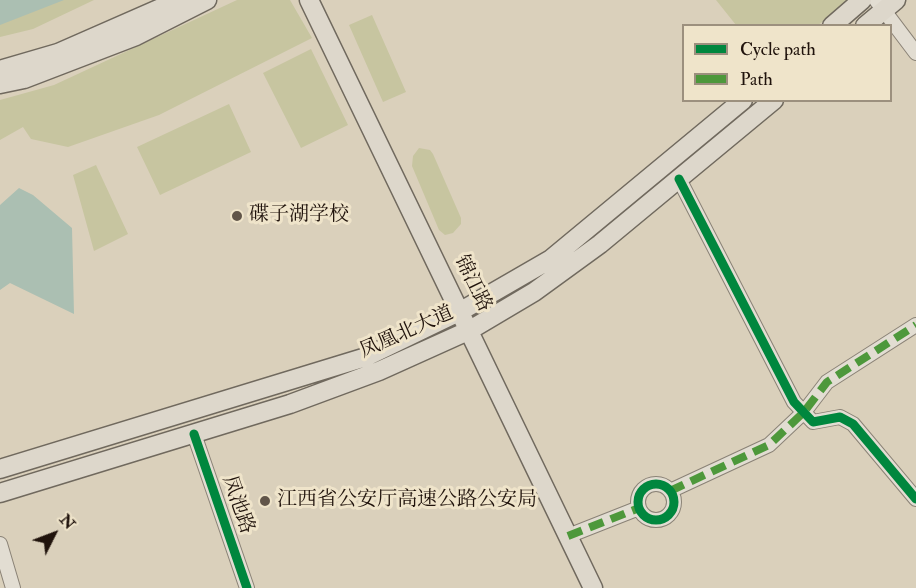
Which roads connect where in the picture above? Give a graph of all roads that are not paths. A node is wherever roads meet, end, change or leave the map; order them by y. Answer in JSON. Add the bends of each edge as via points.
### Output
{"nodes":[{"id":1,"x":179,"y":0,"type":"edge"},
{"id":2,"x":207,"y":0,"type":"edge"},
{"id":3,"x":862,"y":0,"type":"edge"},
{"id":4,"x":310,"y":2,"type":"edge"},
{"id":5,"x":885,"y":3,"type":"edge"},
{"id":6,"x":834,"y":24,"type":"edge"},
{"id":7,"x":867,"y":24,"type":"edge"},
{"id":8,"x":916,"y":53,"type":"edge"},
{"id":9,"x":0,"y":70,"type":"edge"},
{"id":10,"x":0,"y":84,"type":"edge"},
{"id":11,"x":741,"y":102,"type":"edge"},
{"id":12,"x":772,"y":102,"type":"edge"},
{"id":13,"x":679,"y":178,"type":"junction"},
{"id":14,"x":461,"y":311,"type":"junction"},
{"id":15,"x":916,"y":325,"type":"edge"},
{"id":16,"x":470,"y":330,"type":"junction"},
{"id":17,"x":804,"y":412,"type":"junction"},
{"id":18,"x":194,"y":434,"type":"junction"},
{"id":19,"x":0,"y":469,"type":"edge"},
{"id":20,"x":670,"y":491,"type":"junction"},
{"id":21,"x":0,"y":493,"type":"edge"},
{"id":22,"x":916,"y":499,"type":"edge"},
{"id":23,"x":639,"y":508,"type":"junction"},
{"id":24,"x":568,"y":536,"type":"junction"},
{"id":25,"x":0,"y":544,"type":"edge"},
{"id":26,"x":13,"y":588,"type":"edge"},
{"id":27,"x":247,"y":588,"type":"edge"},
{"id":28,"x":593,"y":588,"type":"edge"}],
"edges":[{"from":1,"to":9,"type":"main road","via":[[58,53]]},
{"from":2,"to":10,"type":"main road","via":[[136,36],[24,79]]},
{"from":3,"to":6,"type":"main road"},
{"from":4,"to":14,"type":"main road","name":"锦江路"},
{"from":5,"to":7,"type":"main road"},
{"from":5,"to":8,"type":"street"},
{"from":11,"to":14,"type":"main road","name":"凤凰北大道","via":[[551,259]]},
{"from":12,"to":13,"type":"main road","name":"凤凰北大道"},
{"from":13,"to":16,"type":"main road","name":"凤凰北大道","via":[[600,244],[534,292]]},
{"from":13,"to":17,"type":"street","via":[[795,402]]},
{"from":14,"to":16,"type":"main road","name":"锦江路"},
{"from":14,"to":19,"type":"main road","name":"凤凰北大道","via":[[366,357]]},
{"from":15,"to":17,"type":"street","via":[[827,382]]},
{"from":16,"to":18,"type":"main road","name":"凤凰北大道","via":[[379,372]]},
{"from":16,"to":24,"type":"main road","name":"锦江路"},
{"from":17,"to":20,"type":"street","via":[[769,445]]},
{"from":17,"to":22,"type":"street","via":[[813,422],[840,417],[853,424]]},
{"from":18,"to":21,"type":"main road","name":"凤凰北大道"},
{"from":18,"to":27,"type":"street","name":"凤池路"},
{"from":20,"to":23,"type":"street","via":[[661,485],[650,485],[639,497]]},
{"from":20,"to":23,"type":"street","via":[[673,509],[664,518],[653,519]]},
{"from":23,"to":24,"type":"street"},
{"from":24,"to":28,"type":"main road","name":"锦江路"},
{"from":25,"to":26,"type":"street"}]}
